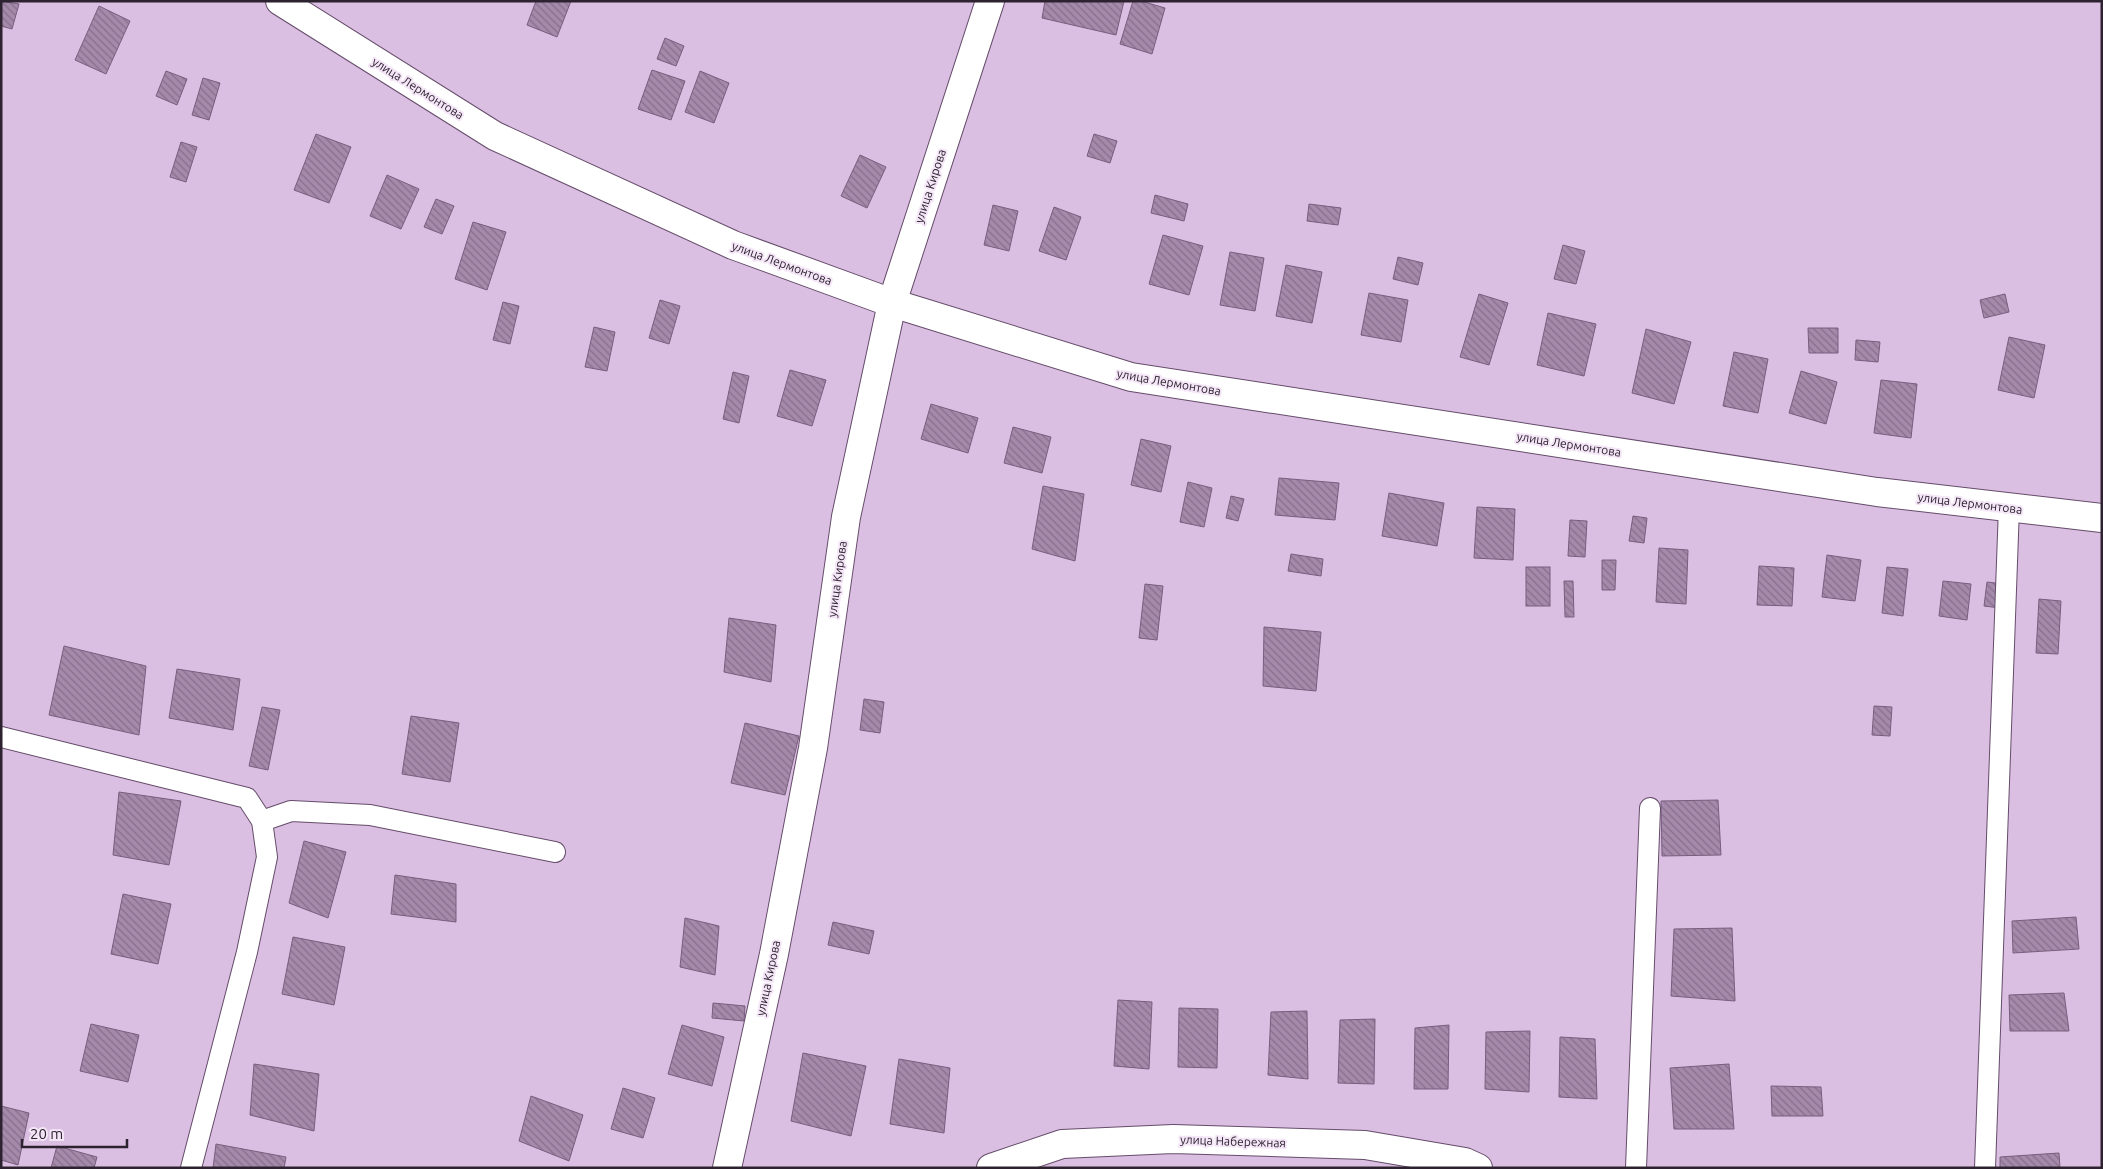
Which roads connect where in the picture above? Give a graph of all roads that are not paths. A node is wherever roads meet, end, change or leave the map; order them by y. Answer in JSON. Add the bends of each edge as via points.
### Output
{"nodes":[{"id":1,"x":280,"y":1,"type":"edge"},
{"id":2,"x":990,"y":1,"type":"edge"},
{"id":3,"x":892,"y":303,"type":"junction"},
{"id":4,"x":2008,"y":507,"type":"junction"},
{"id":5,"x":2102,"y":518,"type":"edge"},
{"id":6,"x":1,"y":737,"type":"edge"},
{"id":7,"x":1650,"y":808,"type":"dead end"},
{"id":8,"x":262,"y":821,"type":"junction"},
{"id":9,"x":555,"y":852,"type":"dead end"},
{"id":10,"x":191,"y":1168,"type":"edge"},
{"id":11,"x":727,"y":1168,"type":"edge"},
{"id":12,"x":991,"y":1168,"type":"edge"},
{"id":13,"x":1478,"y":1168,"type":"edge"},
{"id":14,"x":1636,"y":1168,"type":"edge"},
{"id":15,"x":1985,"y":1168,"type":"edge"}],
"edges":[{"from":1,"to":3,"type":"street","name":"улица Лермонтова","via":[[494,136],[733,245]]},
{"from":2,"to":3,"type":"street","name":"улица Кирова"},
{"from":3,"to":4,"type":"street","name":"улица Лермонтова","via":[[1131,377],[1877,492]]},
{"from":3,"to":11,"type":"street","name":"улица Кирова","via":[[846,517],[813,748],[778,935]]},
{"from":4,"to":5,"type":"street","name":"улица Лермонтова"},
{"from":4,"to":15,"type":"lane"},
{"from":6,"to":8,"type":"lane","via":[[247,798]]},
{"from":7,"to":14,"type":"lane"},
{"from":8,"to":9,"type":"lane","via":[[292,810],[370,816]]},
{"from":8,"to":10,"type":"lane","via":[[267,857],[260,895]]},
{"from":12,"to":13,"type":"street","name":"улица Набережная","via":[[1062,1144],[1173,1139],[1365,1145],[1465,1162]]}]}
